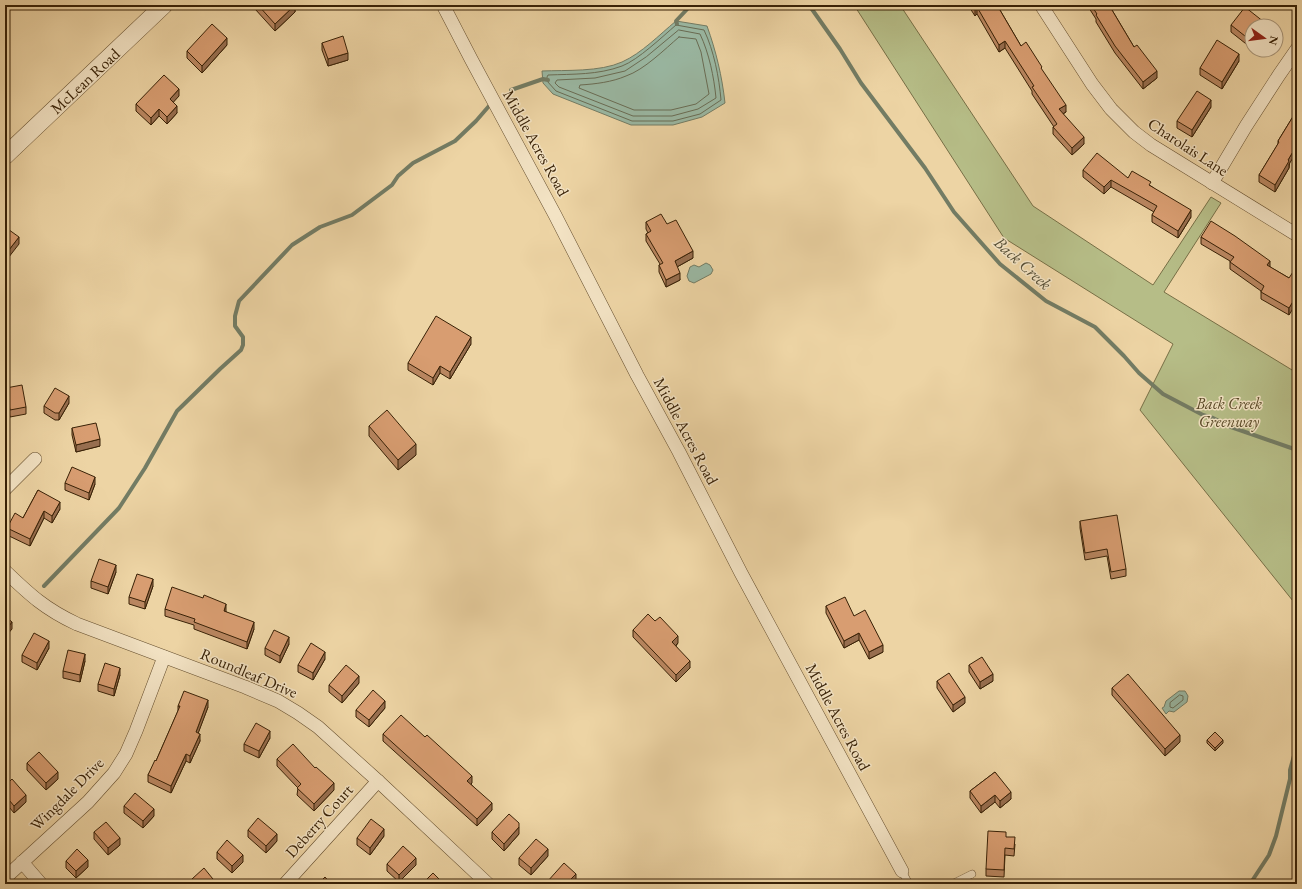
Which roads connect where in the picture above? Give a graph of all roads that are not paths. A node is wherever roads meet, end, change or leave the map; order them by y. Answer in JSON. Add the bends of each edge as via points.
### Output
{"nodes":[{"id":1,"x":164,"y":5,"type":"edge"},
{"id":2,"x":443,"y":5,"type":"edge"},
{"id":3,"x":1041,"y":5,"type":"edge"},
{"id":4,"x":1297,"y":49,"type":"edge"},
{"id":5,"x":5,"y":156,"type":"edge"},
{"id":6,"x":1212,"y":183,"type":"junction"},
{"id":7,"x":1297,"y":236,"type":"edge"},
{"id":8,"x":35,"y":458,"type":"dead end"},
{"id":9,"x":5,"y":489,"type":"edge"},
{"id":10,"x":5,"y":571,"type":"edge"},
{"id":11,"x":164,"y":657,"type":"junction"},
{"id":12,"x":378,"y":781,"type":"junction"},
{"id":13,"x":22,"y":862,"type":"junction"},
{"id":14,"x":902,"y":871,"type":"joint"},
{"id":15,"x":972,"y":874,"type":"dead end"},
{"id":16,"x":5,"y":878,"type":"edge"},
{"id":17,"x":42,"y":884,"type":"edge"},
{"id":18,"x":285,"y":884,"type":"edge"},
{"id":19,"x":488,"y":884,"type":"edge"},
{"id":20,"x":909,"y":884,"type":"edge"},
{"id":21,"x":952,"y":884,"type":"edge"}],
"edges":[{"from":1,"to":5,"type":"street","name":"McLean Road"},
{"from":2,"to":14,"type":"street","name":"Middle Acres Road","via":[[556,215],[741,573]]},
{"from":3,"to":6,"type":"street","name":"Charolais Lane","via":[[1092,84],[1134,132]]},
{"from":4,"to":6,"type":"street","via":[[1262,100]]},
{"from":6,"to":7,"type":"street","name":"Charolais Lane"},
{"from":8,"to":9,"type":"street"},
{"from":10,"to":11,"type":"street","name":"Roundleaf Drive","via":[[37,602],[56,614]]},
{"from":11,"to":12,"type":"street","name":"Roundleaf Drive","via":[[278,701],[318,727]]},
{"from":11,"to":13,"type":"street","name":"Wingdale Drive","via":[[136,731],[114,773],[88,802]]},
{"from":12,"to":18,"type":"street","name":"Deberry Court"},
{"from":12,"to":19,"type":"street","name":"Roundleaf Drive"},
{"from":13,"to":16,"type":"street","name":"Wingdale Drive"},
{"from":13,"to":17,"type":"street"},
{"from":14,"to":20,"type":"lane"},
{"from":15,"to":21,"type":"lane"}]}
